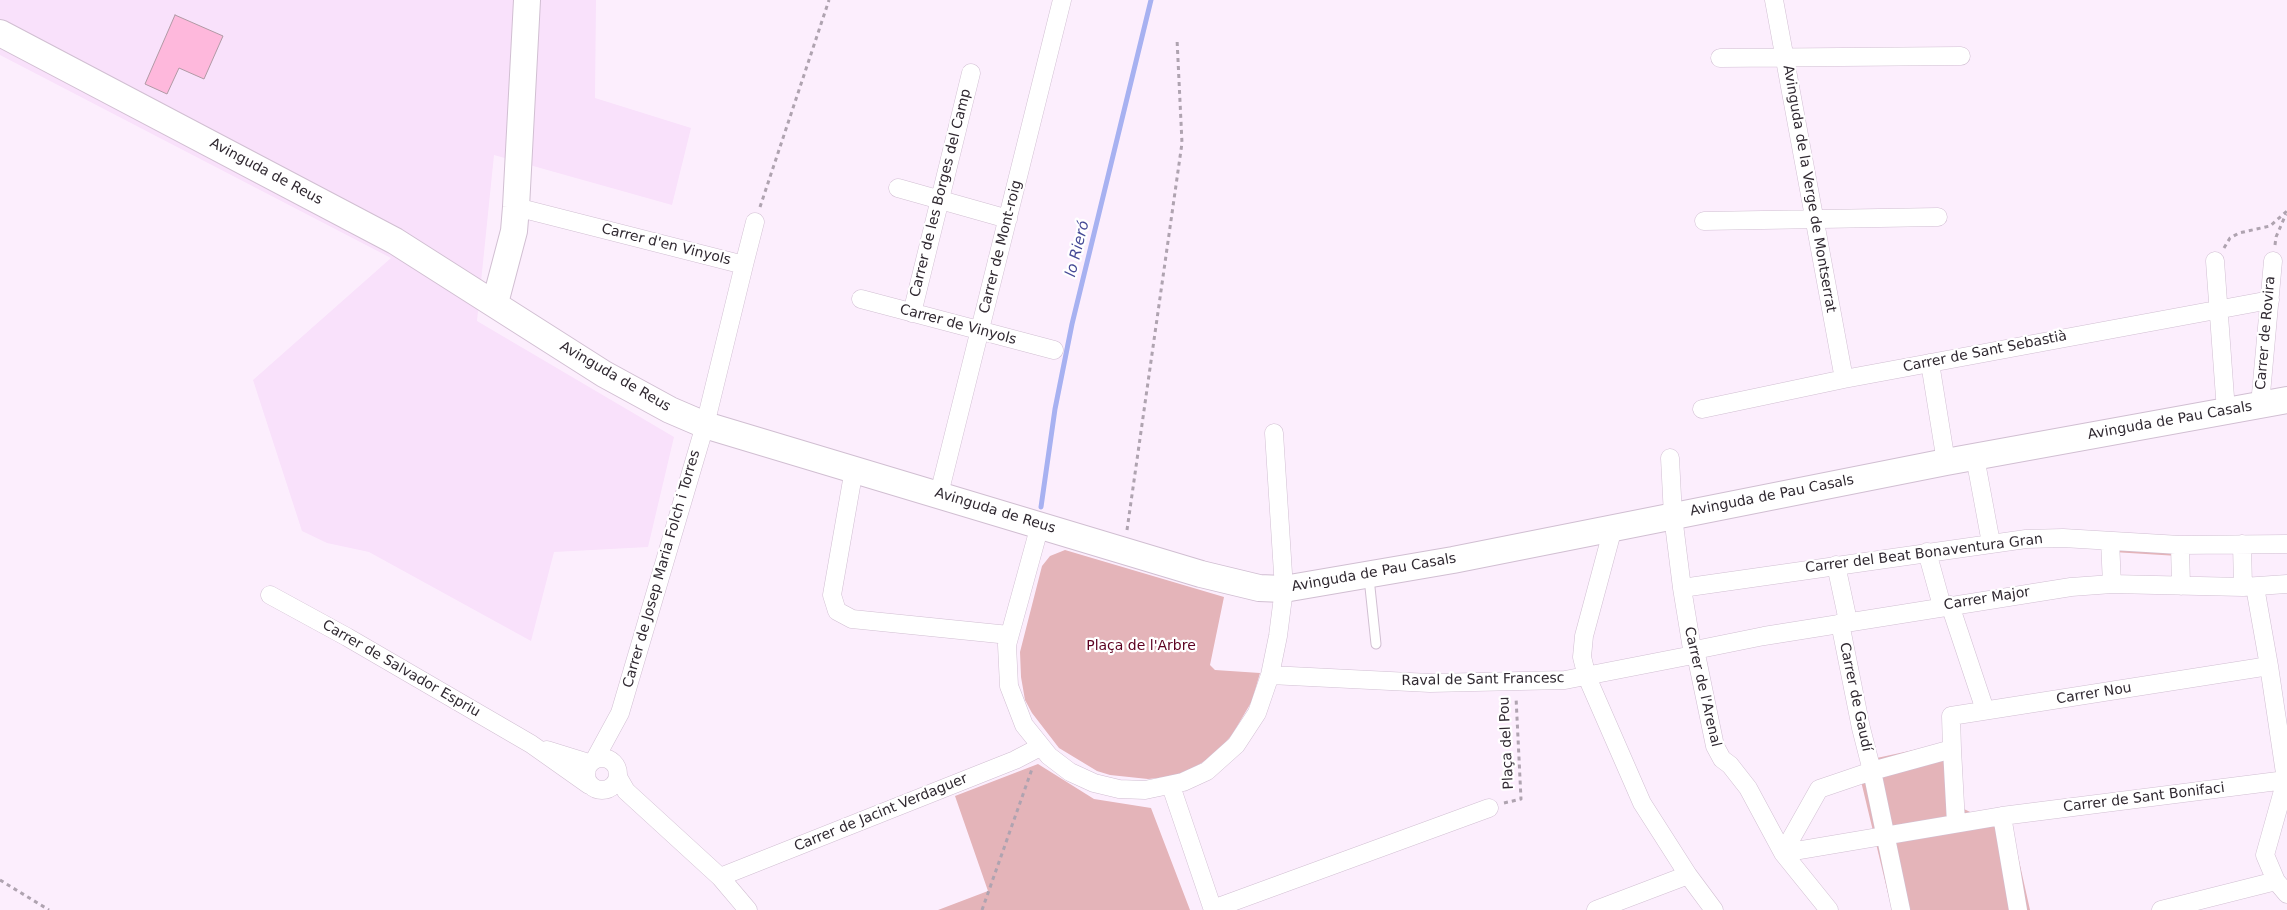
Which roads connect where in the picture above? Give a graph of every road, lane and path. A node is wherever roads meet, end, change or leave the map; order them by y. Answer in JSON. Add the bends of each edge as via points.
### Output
{"nodes":[{"id":1,"x":526,"y":0,"type":"edge"},
{"id":2,"x":829,"y":0,"type":"edge"},
{"id":3,"x":1062,"y":0,"type":"edge"},
{"id":4,"x":1774,"y":0,"type":"edge"},
{"id":5,"x":0,"y":34,"type":"edge"},
{"id":6,"x":1177,"y":39,"type":"dead end"},
{"id":7,"x":1961,"y":56,"type":"dead end"},
{"id":8,"x":1720,"y":58,"type":"dead end"},
{"id":9,"x":1785,"y":58,"type":"junction"},
{"id":10,"x":971,"y":73,"type":"dead end"},
{"id":11,"x":898,"y":188,"type":"dead end"},
{"id":12,"x":940,"y":201,"type":"junction"},
{"id":13,"x":516,"y":207,"type":"junction"},
{"id":14,"x":2287,"y":211,"type":"edge"},
{"id":15,"x":1938,"y":217,"type":"dead end"},
{"id":16,"x":1008,"y":219,"type":"junction"},
{"id":17,"x":1815,"y":219,"type":"junction"},
{"id":18,"x":1704,"y":221,"type":"dead end"},
{"id":19,"x":755,"y":222,"type":"joint"},
{"id":20,"x":2215,"y":261,"type":"joint"},
{"id":21,"x":2273,"y":261,"type":"joint"},
{"id":22,"x":744,"y":265,"type":"junction"},
{"id":23,"x":861,"y":299,"type":"dead end"},
{"id":24,"x":2270,"y":300,"type":"junction"},
{"id":25,"x":495,"y":302,"type":"junction"},
{"id":26,"x":2218,"y":308,"type":"junction"},
{"id":27,"x":912,"y":313,"type":"junction"},
{"id":28,"x":980,"y":331,"type":"junction"},
{"id":29,"x":1054,"y":350,"type":"dead end"},
{"id":30,"x":1930,"y":363,"type":"junction"},
{"id":31,"x":1844,"y":379,"type":"junction"},
{"id":32,"x":2287,"y":400,"type":"edge"},
{"id":33,"x":2260,"y":405,"type":"junction"},
{"id":34,"x":1702,"y":409,"type":"dead end"},
{"id":35,"x":2226,"y":411,"type":"junction"},
{"id":36,"x":2287,"y":414,"type":"edge"},
{"id":37,"x":705,"y":425,"type":"junction"},
{"id":38,"x":1274,"y":433,"type":"dead end"},
{"id":39,"x":1975,"y":457,"type":"junction"},
{"id":40,"x":1670,"y":458,"type":"dead end"},
{"id":41,"x":1946,"y":462,"type":"junction"},
{"id":42,"x":854,"y":469,"type":"junction"},
{"id":43,"x":940,"y":494,"type":"junction"},
{"id":44,"x":1673,"y":516,"type":"junction"},
{"id":45,"x":1040,"y":525,"type":"junction"},
{"id":46,"x":1613,"y":528,"type":"junction"},
{"id":47,"x":2110,"y":540,"type":"junction"},
{"id":48,"x":1991,"y":542,"type":"junction"},
{"id":49,"x":2242,"y":544,"type":"junction"},
{"id":50,"x":2287,"y":544,"type":"edge"},
{"id":51,"x":2180,"y":545,"type":"junction"},
{"id":52,"x":1124,"y":551,"type":"junction"},
{"id":53,"x":1927,"y":552,"type":"junction"},
{"id":54,"x":1836,"y":565,"type":"junction"},
{"id":55,"x":1369,"y":575,"type":"junction"},
{"id":56,"x":2112,"y":584,"type":"junction"},
{"id":57,"x":2287,"y":584,"type":"edge"},
{"id":58,"x":2181,"y":586,"type":"junction"},
{"id":59,"x":2249,"y":587,"type":"junction"},
{"id":60,"x":1682,"y":588,"type":"junction"},
{"id":61,"x":1284,"y":589,"type":"junction"},
{"id":62,"x":270,"y":595,"type":"dead end"},
{"id":63,"x":1946,"y":606,"type":"junction"},
{"id":64,"x":1844,"y":622,"type":"junction"},
{"id":65,"x":1009,"y":635,"type":"junction"},
{"id":66,"x":1376,"y":644,"type":"dead end"},
{"id":67,"x":1693,"y":655,"type":"junction"},
{"id":68,"x":2270,"y":666,"type":"junction"},
{"id":69,"x":1270,"y":675,"type":"junction"},
{"id":70,"x":1587,"y":676,"type":"junction"},
{"id":71,"x":1515,"y":682,"type":"junction"},
{"id":72,"x":1985,"y":710,"type":"junction"},
{"id":73,"x":620,"y":713,"type":"junction"},
{"id":74,"x":531,"y":744,"type":"junction"},
{"id":75,"x":1040,"y":747,"type":"junction"},
{"id":76,"x":1952,"y":749,"type":"junction"},
{"id":77,"x":592,"y":761,"type":"junction"},
{"id":78,"x":616,"y":770,"type":"junction"},
{"id":79,"x":1872,"y":771,"type":"junction"},
{"id":80,"x":2286,"y":780,"type":"edge"},
{"id":81,"x":1171,"y":786,"type":"junction"},
{"id":82,"x":595,"y":787,"type":"junction"},
{"id":83,"x":1489,"y":808,"type":"joint"},
{"id":84,"x":2002,"y":816,"type":"junction"},
{"id":85,"x":1956,"y":823,"type":"junction"},
{"id":86,"x":1884,"y":834,"type":"junction"},
{"id":87,"x":672,"y":835,"type":"junction"},
{"id":88,"x":1783,"y":853,"type":"junction"},
{"id":89,"x":1688,"y":875,"type":"junction"},
{"id":90,"x":720,"y":877,"type":"junction"},
{"id":91,"x":0,"y":880,"type":"edge"},
{"id":92,"x":2281,"y":888,"type":"edge"},
{"id":93,"x":49,"y":910,"type":"edge"},
{"id":94,"x":748,"y":910,"type":"edge"},
{"id":95,"x":982,"y":910,"type":"edge"},
{"id":96,"x":1213,"y":910,"type":"edge"},
{"id":97,"x":1596,"y":910,"type":"edge"},
{"id":98,"x":1714,"y":910,"type":"edge"},
{"id":99,"x":1829,"y":910,"type":"edge"},
{"id":100,"x":1901,"y":910,"type":"edge"},
{"id":101,"x":2018,"y":910,"type":"edge"},
{"id":102,"x":2161,"y":910,"type":"edge"}],
"edges":[{"from":1,"to":13,"type":"street"},
{"from":2,"to":19,"type":"path"},
{"from":3,"to":16,"type":"street","name":"Carrer de Mont-roig"},
{"from":4,"to":9,"type":"street","name":"Avinguda de la Verge de Montserrat"},
{"from":5,"to":25,"type":"street","name":"Avinguda de Reus","via":[[339,210]]},
{"from":6,"to":52,"type":"path","via":[[1182,143]]},
{"from":7,"to":9,"type":"street"},
{"from":8,"to":9,"type":"street"},
{"from":9,"to":17,"type":"street","name":"Avinguda de la Verge de Montserrat"},
{"from":10,"to":12,"type":"street","name":"Carrer de les Borges del Camp"},
{"from":11,"to":12,"type":"street"},
{"from":12,"to":16,"type":"street"},
{"from":12,"to":27,"type":"street","name":"Carrer de les Borges del Camp"},
{"from":13,"to":22,"type":"street","name":"Carrer d'en Vinyols"},
{"from":13,"to":25,"type":"street","via":[[514,231]]},
{"from":14,"to":20,"type":"path","via":[[2270,226],[2230,238]]},
{"from":14,"to":21,"type":"path","via":[[2276,237]]},
{"from":15,"to":17,"type":"street"},
{"from":16,"to":28,"type":"street","name":"Carrer de Mont-roig"},
{"from":17,"to":18,"type":"street"},
{"from":17,"to":31,"type":"street","name":"Avinguda de la Verge de Montserrat"},
{"from":19,"to":22,"type":"street"},
{"from":20,"to":26,"type":"street"},
{"from":21,"to":24,"type":"street","name":"Carrer de Rovira"},
{"from":22,"to":37,"type":"street","name":"Carrer d'en Vinyols"},
{"from":23,"to":27,"type":"street","name":"Carrer de Vinyols"},
{"from":24,"to":26,"type":"street","name":"Carrer de Sant Sebastià"},
{"from":24,"to":33,"type":"street","name":"Carrer de Rovira"},
{"from":25,"to":37,"type":"street","name":"Avinguda de Reus","via":[[604,374]]},
{"from":26,"to":30,"type":"street","name":"Carrer de Sant Sebastià"},
{"from":26,"to":35,"type":"street"},
{"from":27,"to":28,"type":"street","name":"Carrer de Vinyols"},
{"from":28,"to":29,"type":"street","name":"Carrer de Vinyols"},
{"from":28,"to":43,"type":"street","name":"Carrer de Mont-roig"},
{"from":30,"to":31,"type":"street","name":"Carrer de Sant Sebastià"},
{"from":30,"to":41,"type":"street"},
{"from":31,"to":34,"type":"street","name":"Carrer de Sant Sebastià"},
{"from":32,"to":33,"type":"street","name":"Avinguda de Pau Casals"},
{"from":33,"to":35,"type":"street","name":"Avinguda de Pau Casals"},
{"from":33,"to":36,"type":"street","name":"Avinguda de Pau Casals"},
{"from":35,"to":39,"type":"street","name":"Avinguda de Pau Casals"},
{"from":37,"to":42,"type":"street","name":"Avinguda de Reus"},
{"from":37,"to":73,"type":"street","name":"Carrer de Josep Maria Folch i Torres"},
{"from":38,"to":61,"type":"street"},
{"from":39,"to":41,"type":"street","name":"Avinguda de Pau Casals"},
{"from":39,"to":48,"type":"street"},
{"from":40,"to":44,"type":"street","name":"Carrer de l'Arenal"},
{"from":41,"to":44,"type":"street","name":"Avinguda de Pau Casals"},
{"from":42,"to":43,"type":"street","name":"Avinguda de Reus"},
{"from":42,"to":65,"type":"street","via":[[832,595],[838,610],[852,619]]},
{"from":43,"to":45,"type":"street","name":"Avinguda de Reus"},
{"from":44,"to":46,"type":"street","name":"Avinguda de Pau Casals"},
{"from":44,"to":60,"type":"street","name":"Carrer de l'Arenal"},
{"from":45,"to":52,"type":"street","name":"Avinguda de Reus"},
{"from":45,"to":65,"type":"street"},
{"from":46,"to":55,"type":"street","name":"Avinguda de Pau Casals"},
{"from":46,"to":70,"type":"street","via":[[1582,648]]},
{"from":47,"to":48,"type":"street","name":"Carrer del Beat Bonaventura Gran","via":[[2042,538]]},
{"from":47,"to":51,"type":"street","name":"Carrer del Beat Bonaventura Gran"},
{"from":47,"to":56,"type":"street"},
{"from":48,"to":53,"type":"street","name":"Carrer del Beat Bonaventura Gran"},
{"from":49,"to":50,"type":"street","name":"Carrer del Beat Bonaventura Gran"},
{"from":49,"to":51,"type":"street","name":"Carrer del Beat Bonaventura Gran"},
{"from":49,"to":59,"type":"street"},
{"from":51,"to":58,"type":"street"},
{"from":52,"to":61,"type":"street","name":"Avinguda de Reus","via":[[1240,584]]},
{"from":53,"to":54,"type":"street","name":"Carrer del Beat Bonaventura Gran"},
{"from":53,"to":63,"type":"street"},
{"from":54,"to":60,"type":"street","name":"Carrer del Beat Bonaventura Gran"},
{"from":54,"to":64,"type":"street","name":"Carrer de Gaudí"},
{"from":55,"to":61,"type":"street","name":"Avinguda de Pau Casals"},
{"from":55,"to":66,"type":"lane"},
{"from":56,"to":58,"type":"street","name":"Carrer Major"},
{"from":56,"to":63,"type":"street","name":"Carrer Major"},
{"from":57,"to":59,"type":"street","name":"Carrer Major"},
{"from":58,"to":59,"type":"street","name":"Carrer Major"},
{"from":59,"to":68,"type":"street"},
{"from":60,"to":67,"type":"street","name":"Carrer de l'Arenal"},
{"from":61,"to":69,"type":"street"},
{"from":62,"to":74,"type":"street","name":"Carrer de Salvador Espriu"},
{"from":63,"to":64,"type":"street","name":"Carrer Major"},
{"from":63,"to":72,"type":"street"},
{"from":64,"to":67,"type":"street","name":"Carrer Major","via":[[1695,650]]},
{"from":64,"to":79,"type":"street","name":"Carrer de Gaudí","via":[[1861,728]]},
{"from":65,"to":75,"type":"street","via":[[1007,673],[1013,700],[1024,725]]},
{"from":67,"to":70,"type":"street","name":"Raval de Sant Francesc"},
{"from":67,"to":88,"type":"street","name":"Carrer de l'Arenal","via":[[1697,659],[1717,752],[1748,788]]},
{"from":68,"to":72,"type":"street","name":"Carrer Nou"},
{"from":68,"to":80,"type":"street"},
{"from":69,"to":71,"type":"street","name":"Raval de Sant Francesc","via":[[1430,683]]},
{"from":69,"to":81,"type":"street","via":[[1257,713],[1236,745],[1207,771]]},
{"from":70,"to":71,"type":"street","name":"Raval de Sant Francesc"},
{"from":70,"to":89,"type":"street","via":[[1638,796]]},
{"from":71,"to":83,"type":"path","name":"Plaça del Pou","via":[[1521,799]]},
{"from":72,"to":76,"type":"street","name":"Carrer Nou","via":[[1951,716]]},
{"from":73,"to":77,"type":"street","name":"Carrer de Josep Maria Folch i Torres"},
{"from":73,"to":78,"type":"street","name":"Carrer de Josep Maria Folch i Torres"},
{"from":74,"to":77,"type":"street","name":"Carrer de Salvador Espriu"},
{"from":74,"to":82,"type":"street","name":"Carrer de Salvador Espriu"},
{"from":75,"to":81,"type":"street","via":[[1070,772],[1094,783],[1132,790]]},
{"from":75,"to":90,"type":"street","name":"Carrer de Jacint Verdaguer","via":[[1015,760]]},
{"from":75,"to":95,"type":"path"},
{"from":76,"to":79,"type":"street"},
{"from":76,"to":85,"type":"street"},
{"from":77,"to":78,"type":"street","via":[[608,759]]},
{"from":77,"to":82,"type":"street","via":[[586,771]]},
{"from":78,"to":82,"type":"street","via":[[612,787]]},
{"from":78,"to":87,"type":"street","name":"Carrer de Salvador Espriu","via":[[626,791]]},
{"from":79,"to":86,"type":"street","name":"Carrer de Gaudí"},
{"from":79,"to":88,"type":"street","via":[[1819,789]]},
{"from":80,"to":84,"type":"street","name":"Carrer de Sant Bonifaci"},
{"from":80,"to":92,"type":"street","via":[[2264,855]]},
{"from":81,"to":96,"type":"street"},
{"from":82,"to":87,"type":"street","name":"Carrer de Salvador Espriu"},
{"from":83,"to":96,"type":"street"},
{"from":84,"to":85,"type":"street","name":"Carrer de Sant Bonifaci"},
{"from":84,"to":101,"type":"street"},
{"from":85,"to":86,"type":"street","name":"Carrer de Sant Bonifaci"},
{"from":86,"to":88,"type":"street","name":"Carrer de Sant Bonifaci"},
{"from":86,"to":100,"type":"street","name":"Carrer de Gaudí"},
{"from":87,"to":90,"type":"street","name":"Carrer de Salvador Espriu"},
{"from":88,"to":99,"type":"street","name":"Carrer de l'Arenal"},
{"from":89,"to":97,"type":"street"},
{"from":89,"to":98,"type":"street"},
{"from":90,"to":94,"type":"street","name":"Carrer de Salvador Espriu"},
{"from":91,"to":93,"type":"path"},
{"from":92,"to":102,"type":"street"}]}
